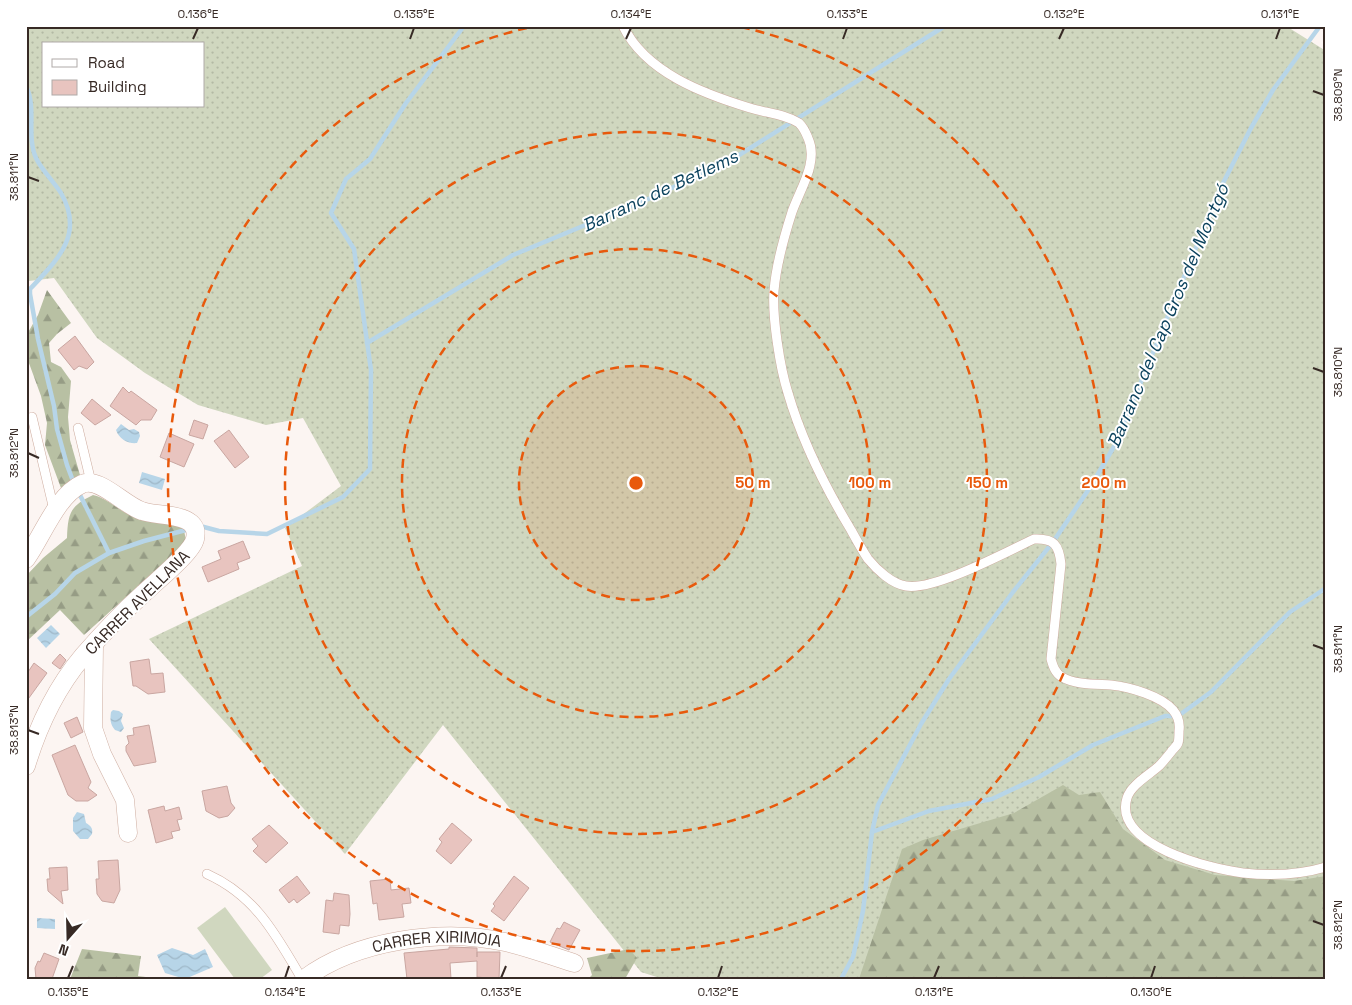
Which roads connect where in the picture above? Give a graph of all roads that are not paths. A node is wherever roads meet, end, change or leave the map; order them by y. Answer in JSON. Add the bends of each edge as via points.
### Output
{"nodes":[{"id":1,"x":623,"y":26,"type":"edge"},
{"id":2,"x":32,"y":416,"type":"dead end"},
{"id":3,"x":78,"y":428,"type":"dead end"},
{"id":4,"x":91,"y":482,"type":"junction"},
{"id":5,"x":54,"y":510,"type":"junction"},
{"id":6,"x":26,"y":559,"type":"edge"},
{"id":7,"x":94,"y":645,"type":"junction"},
{"id":8,"x":26,"y":766,"type":"edge"},
{"id":9,"x":128,"y":833,"type":"dead end"},
{"id":10,"x":1326,"y":867,"type":"edge"},
{"id":11,"x":207,"y":874,"type":"dead end"},
{"id":12,"x":574,"y":963,"type":"dead end"},
{"id":13,"x":303,"y":979,"type":"edge"}],
"edges":[{"from":1,"to":10,"type":"lane","via":[[643,54],[665,71],[715,96],[798,123],[807,135],[811,148],[808,171],[793,210],[774,292],[781,361],[787,392],[806,443],[830,494],[869,560],[891,580],[905,586],[921,586],[942,580],[1034,539],[1052,542],[1060,553],[1061,564],[1051,659],[1054,669],[1062,678],[1086,684],[1114,685],[1154,696],[1178,716],[1178,743],[1127,797],[1125,812],[1135,832],[1148,842],[1182,857],[1242,873],[1297,874]]},
{"from":2,"to":5,"type":"lane"},
{"from":3,"to":4,"type":"lane"},
{"from":4,"to":5,"type":"street","via":[[82,483]]},
{"from":4,"to":7,"type":"street","name":"CARRER AVELLANA","via":[[143,512],[180,517],[195,528],[196,533],[191,547]]},
{"from":5,"to":6,"type":"street"},
{"from":7,"to":8,"type":"street","name":"CARRER AVELLANA","via":[[58,692],[40,726]]},
{"from":7,"to":9,"type":"street","via":[[93,728],[125,800]]},
{"from":11,"to":13,"type":"lane","via":[[234,888],[259,912]]},
{"from":12,"to":13,"type":"street","name":"CARRER XIRIMOIA","via":[[504,942],[435,936],[359,952],[324,966]]}]}
